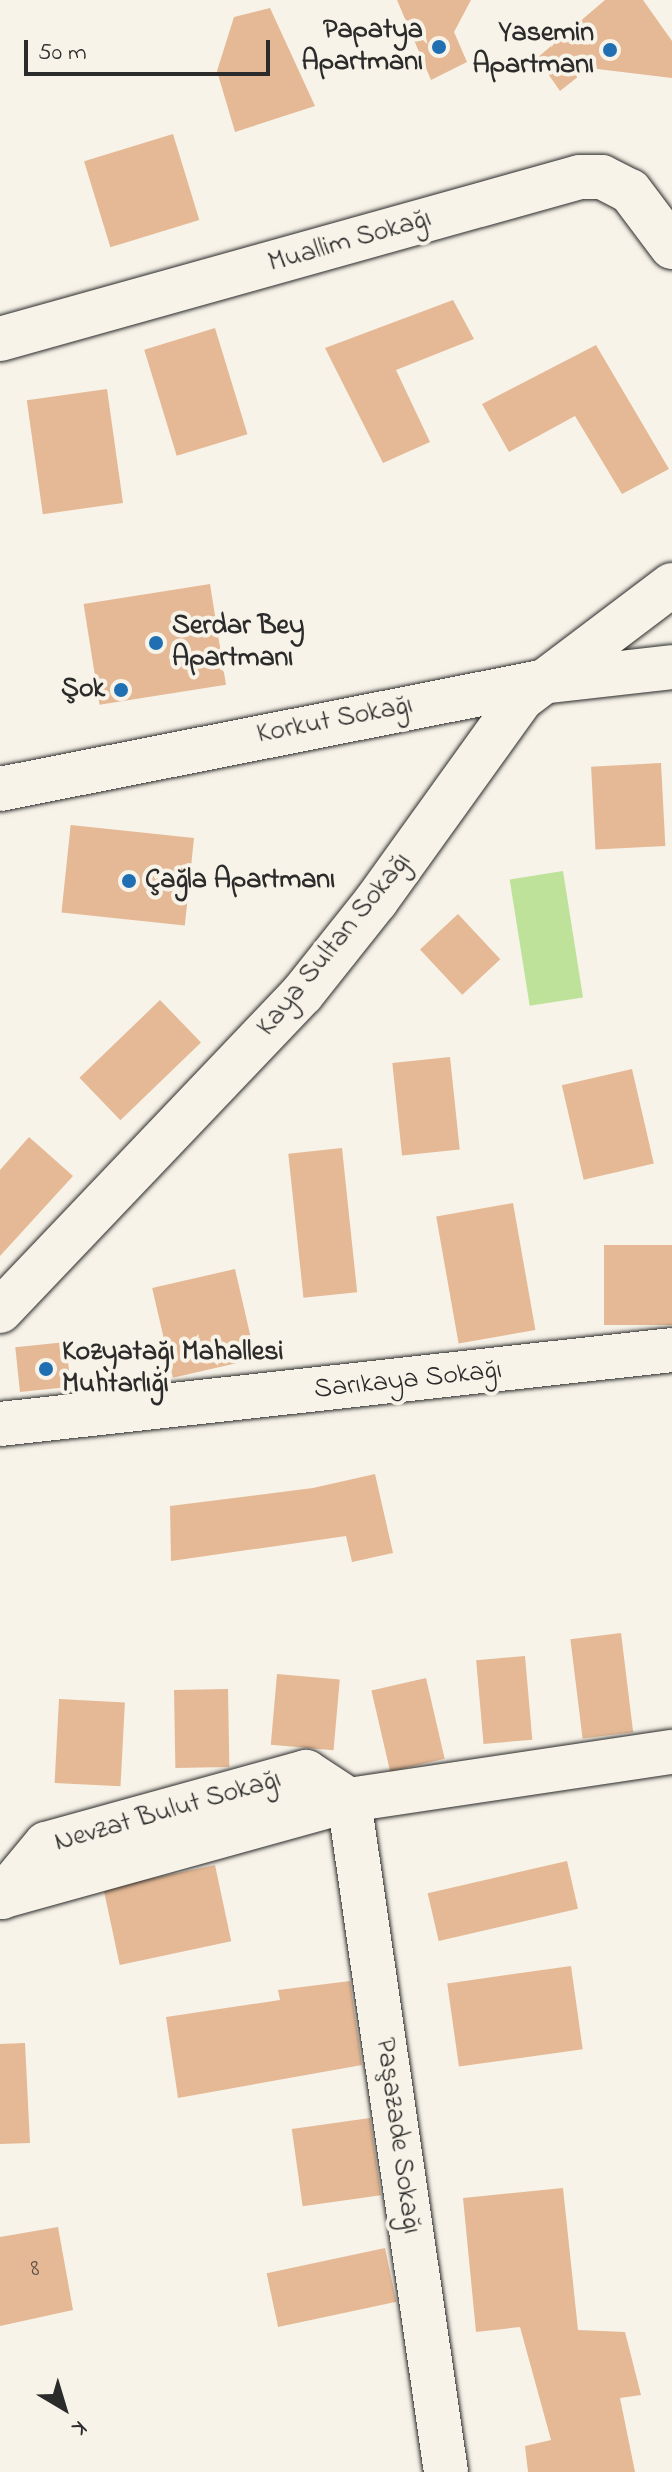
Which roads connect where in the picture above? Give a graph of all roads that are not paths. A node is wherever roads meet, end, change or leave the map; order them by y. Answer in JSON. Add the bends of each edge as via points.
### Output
{"nodes":[{"id":1,"x":672,"y":247,"type":"edge"},
{"id":2,"x":0,"y":339,"type":"edge"},
{"id":3,"x":672,"y":585,"type":"edge"},
{"id":4,"x":672,"y":667,"type":"edge"},
{"id":5,"x":541,"y":682,"type":"junction"},
{"id":6,"x":0,"y":789,"type":"edge"},
{"id":7,"x":0,"y":1311,"type":"edge"},
{"id":8,"x":672,"y":1350,"type":"edge"},
{"id":9,"x":0,"y":1424,"type":"edge"},
{"id":10,"x":672,"y":1752,"type":"edge"},
{"id":11,"x":349,"y":1800,"type":"junction"},
{"id":12,"x":1,"y":1897,"type":"edge"},
{"id":13,"x":446,"y":2472,"type":"edge"}],
"edges":[{"from":1,"to":2,"type":"street","name":"Muallim Sokağı","via":[[644,205],[621,184],[580,177]]},
{"from":3,"to":5,"type":"street","name":"Kaya Sultan Sokağı"},
{"from":4,"to":5,"type":"street","name":"Korkut Sokağı"},
{"from":5,"to":6,"type":"street","name":"Korkut Sokağı"},
{"from":5,"to":7,"type":"street","name":"Kaya Sultan Sokağı","via":[[506,716],[376,901],[302,994]]},
{"from":8,"to":9,"type":"street","name":"Sarıkaya Sokağı"},
{"from":10,"to":11,"type":"street","name":"Nevzat Bulut Sokağı"},
{"from":11,"to":12,"type":"street","name":"Nevzat Bulut Sokağı"},
{"from":11,"to":13,"type":"street","name":"Paşazade Sokağı"}]}
